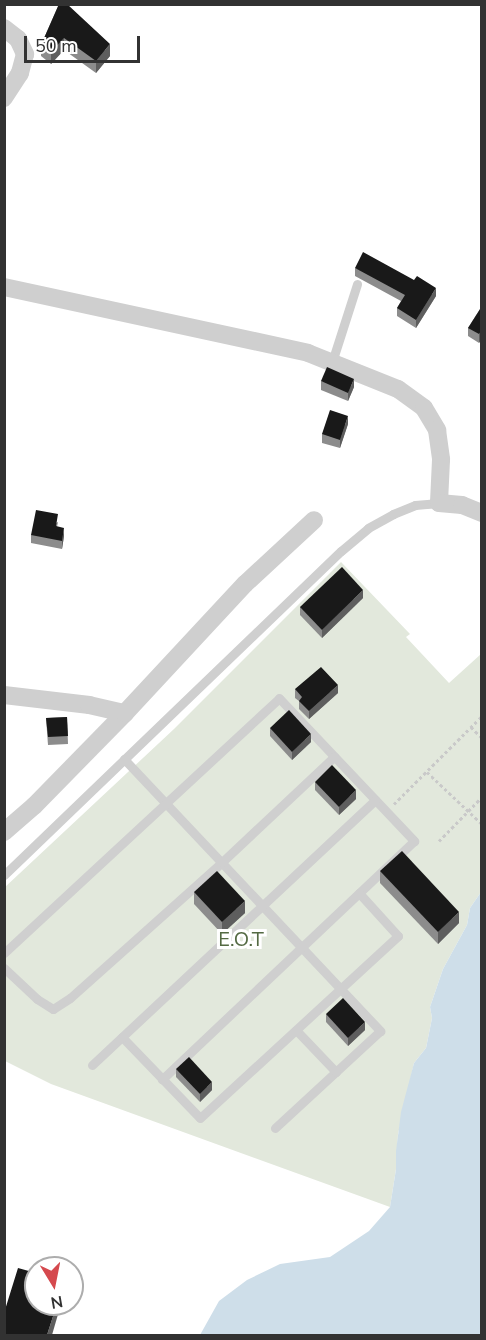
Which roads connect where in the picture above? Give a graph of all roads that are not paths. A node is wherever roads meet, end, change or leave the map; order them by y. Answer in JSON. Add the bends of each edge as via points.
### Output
{"nodes":[{"id":1,"x":4,"y":28,"type":"edge"},
{"id":2,"x":4,"y":98,"type":"edge"},
{"id":3,"x":357,"y":285,"type":"dead end"},
{"id":4,"x":4,"y":287,"type":"edge"},
{"id":5,"x":332,"y":362,"type":"junction"},
{"id":6,"x":439,"y":503,"type":"junction"},
{"id":7,"x":482,"y":513,"type":"edge"},
{"id":8,"x":314,"y":520,"type":"dead end"},
{"id":9,"x":4,"y":695,"type":"edge"},
{"id":10,"x":125,"y":713,"type":"junction"},
{"id":11,"x":334,"y":757,"type":"junction"},
{"id":12,"x":124,"y":759,"type":"junction"},
{"id":13,"x":375,"y":800,"type":"junction"},
{"id":14,"x":166,"y":803,"type":"junction"},
{"id":15,"x":4,"y":832,"type":"edge"},
{"id":16,"x":222,"y":862,"type":"junction"},
{"id":17,"x":4,"y":875,"type":"edge"},
{"id":18,"x":359,"y":893,"type":"junction"},
{"id":19,"x":262,"y":906,"type":"junction"},
{"id":20,"x":301,"y":948,"type":"junction"},
{"id":21,"x":4,"y":953,"type":"edge"},
{"id":22,"x":4,"y":968,"type":"edge"},
{"id":23,"x":340,"y":989,"type":"junction"},
{"id":24,"x":296,"y":1030,"type":"junction"},
{"id":25,"x":122,"y":1037,"type":"junction"},
{"id":26,"x":92,"y":1065,"type":"dead end"},
{"id":27,"x":336,"y":1072,"type":"junction"},
{"id":28,"x":162,"y":1079,"type":"junction"},
{"id":29,"x":275,"y":1128,"type":"dead end"}],
"edges":[{"from":1,"to":2,"type":"street","via":[[18,39],[25,54],[20,73]]},
{"from":3,"to":5,"type":"lane"},
{"from":4,"to":5,"type":"street","via":[[269,344]]},
{"from":5,"to":6,"type":"street","via":[[398,389],[429,413],[440,445]]},
{"from":6,"to":7,"type":"street","via":[[467,506]]},
{"from":6,"to":12,"type":"lane","via":[[409,506],[368,528]]},
{"from":8,"to":10,"type":"street","via":[[232,597]]},
{"from":9,"to":10,"type":"street"},
{"from":10,"to":15,"type":"street"},
{"from":11,"to":13,"type":"lane"},
{"from":11,"to":14,"type":"lane","via":[[279,698]]},
{"from":11,"to":16,"type":"lane"},
{"from":12,"to":14,"type":"lane"},
{"from":12,"to":17,"type":"lane"},
{"from":13,"to":18,"type":"lane","via":[[414,841]]},
{"from":13,"to":19,"type":"lane"},
{"from":14,"to":16,"type":"lane"},
{"from":14,"to":21,"type":"lane"},
{"from":16,"to":19,"type":"lane"},
{"from":16,"to":22,"type":"lane","via":[[53,1009],[36,999]]},
{"from":18,"to":20,"type":"lane"},
{"from":18,"to":23,"type":"lane","via":[[398,936]]},
{"from":19,"to":20,"type":"lane"},
{"from":19,"to":25,"type":"lane"},
{"from":20,"to":23,"type":"lane"},
{"from":20,"to":28,"type":"lane"},
{"from":23,"to":24,"type":"lane"},
{"from":23,"to":27,"type":"lane","via":[[380,1031]]},
{"from":24,"to":27,"type":"lane"},
{"from":24,"to":28,"type":"lane","via":[[200,1118]]},
{"from":25,"to":26,"type":"lane"},
{"from":25,"to":28,"type":"lane"},
{"from":27,"to":29,"type":"lane"}]}
